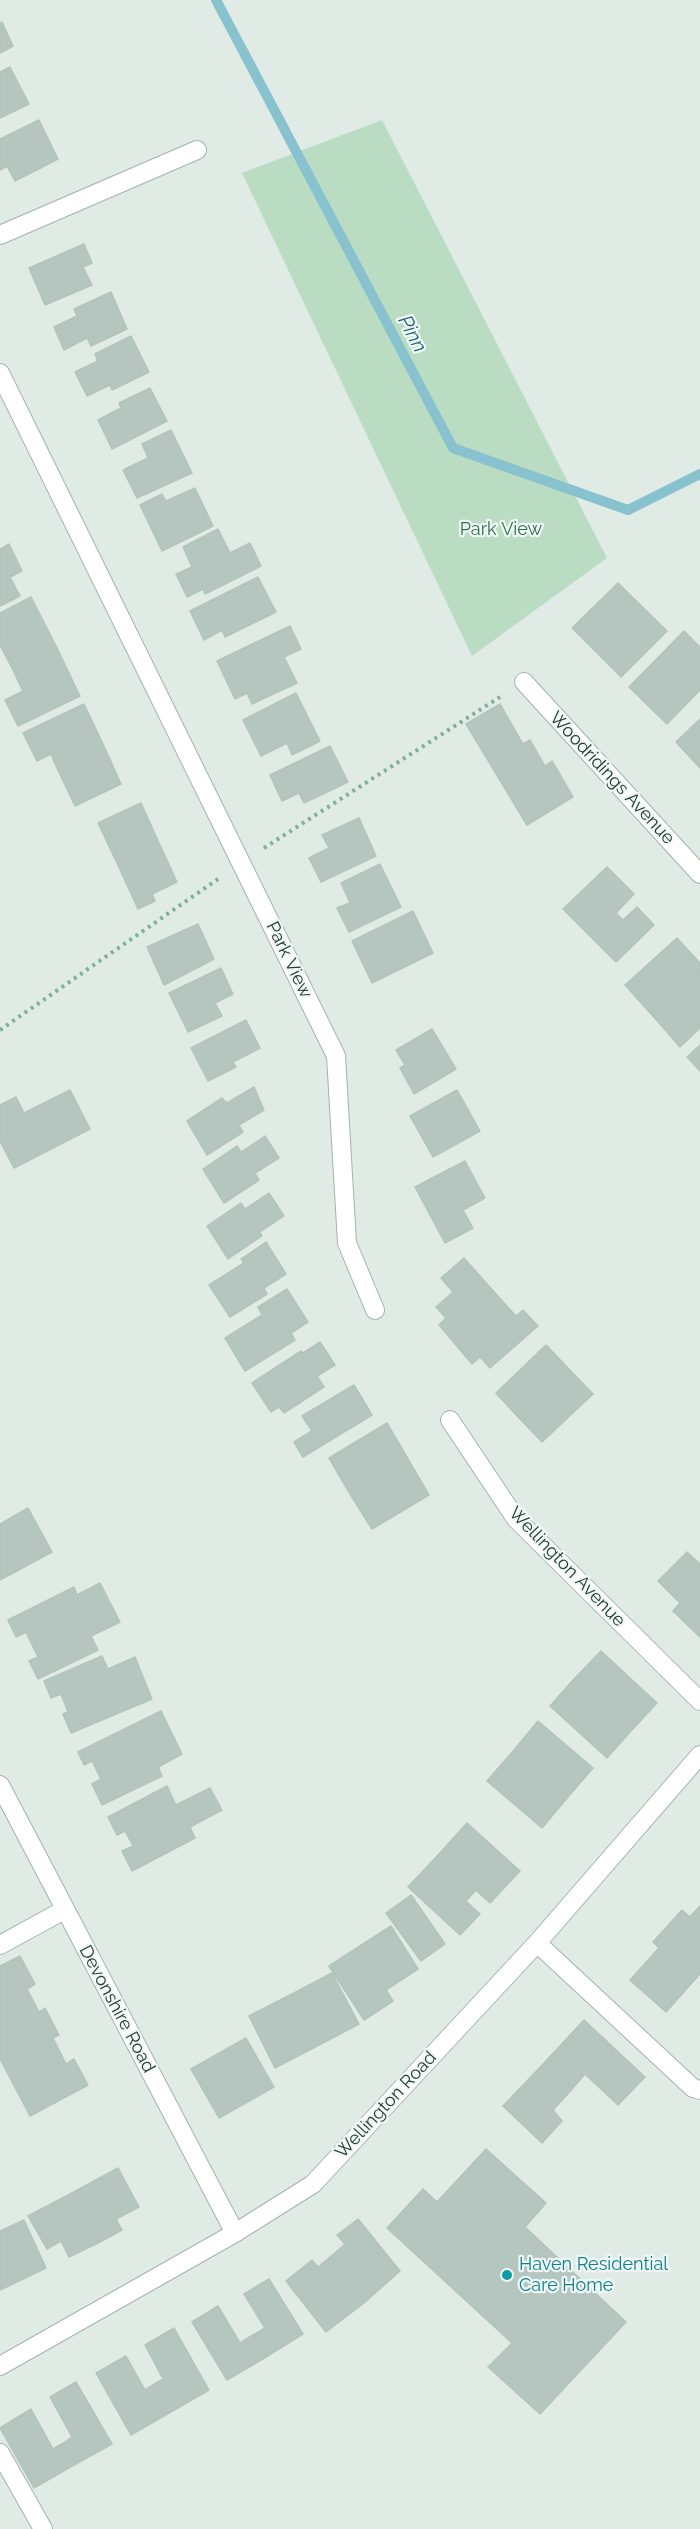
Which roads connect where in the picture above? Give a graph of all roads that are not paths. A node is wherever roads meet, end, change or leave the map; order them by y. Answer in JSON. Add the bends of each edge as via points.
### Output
{"nodes":[{"id":1,"x":197,"y":150,"type":"dead end"},
{"id":2,"x":0,"y":235,"type":"edge"},
{"id":3,"x":0,"y":373,"type":"edge"},
{"id":4,"x":524,"y":682,"type":"dead end"},
{"id":5,"x":700,"y":874,"type":"edge"},
{"id":6,"x":375,"y":1310,"type":"dead end"},
{"id":7,"x":450,"y":1420,"type":"dead end"},
{"id":8,"x":700,"y":1701,"type":"edge"},
{"id":9,"x":700,"y":1755,"type":"edge"},
{"id":10,"x":0,"y":1785,"type":"edge"},
{"id":11,"x":64,"y":1910,"type":"junction"},
{"id":12,"x":537,"y":1943,"type":"junction"},
{"id":13,"x":0,"y":1945,"type":"edge"},
{"id":14,"x":700,"y":2090,"type":"edge"},
{"id":15,"x":235,"y":2233,"type":"junction"},
{"id":16,"x":0,"y":2366,"type":"edge"},
{"id":17,"x":0,"y":2453,"type":"edge"},
{"id":18,"x":43,"y":2529,"type":"edge"}],
"edges":[{"from":1,"to":2,"type":"street"},
{"from":3,"to":6,"type":"street","name":"Park View","via":[[336,1056],[347,1243]]},
{"from":4,"to":5,"type":"street","name":"Woodridings Avenue"},
{"from":7,"to":8,"type":"street","name":"Wellington Avenue","via":[[516,1519]]},
{"from":9,"to":12,"type":"street","name":"Wellington Road"},
{"from":10,"to":11,"type":"street","name":"Devonshire Road"},
{"from":11,"to":13,"type":"street"},
{"from":11,"to":15,"type":"street","name":"Devonshire Road"},
{"from":12,"to":14,"type":"street","via":[[693,2088]]},
{"from":12,"to":15,"type":"street","name":"Wellington Road","via":[[313,2184]]},
{"from":15,"to":16,"type":"street","name":"Wellington Road"},
{"from":17,"to":18,"type":"street"}]}
